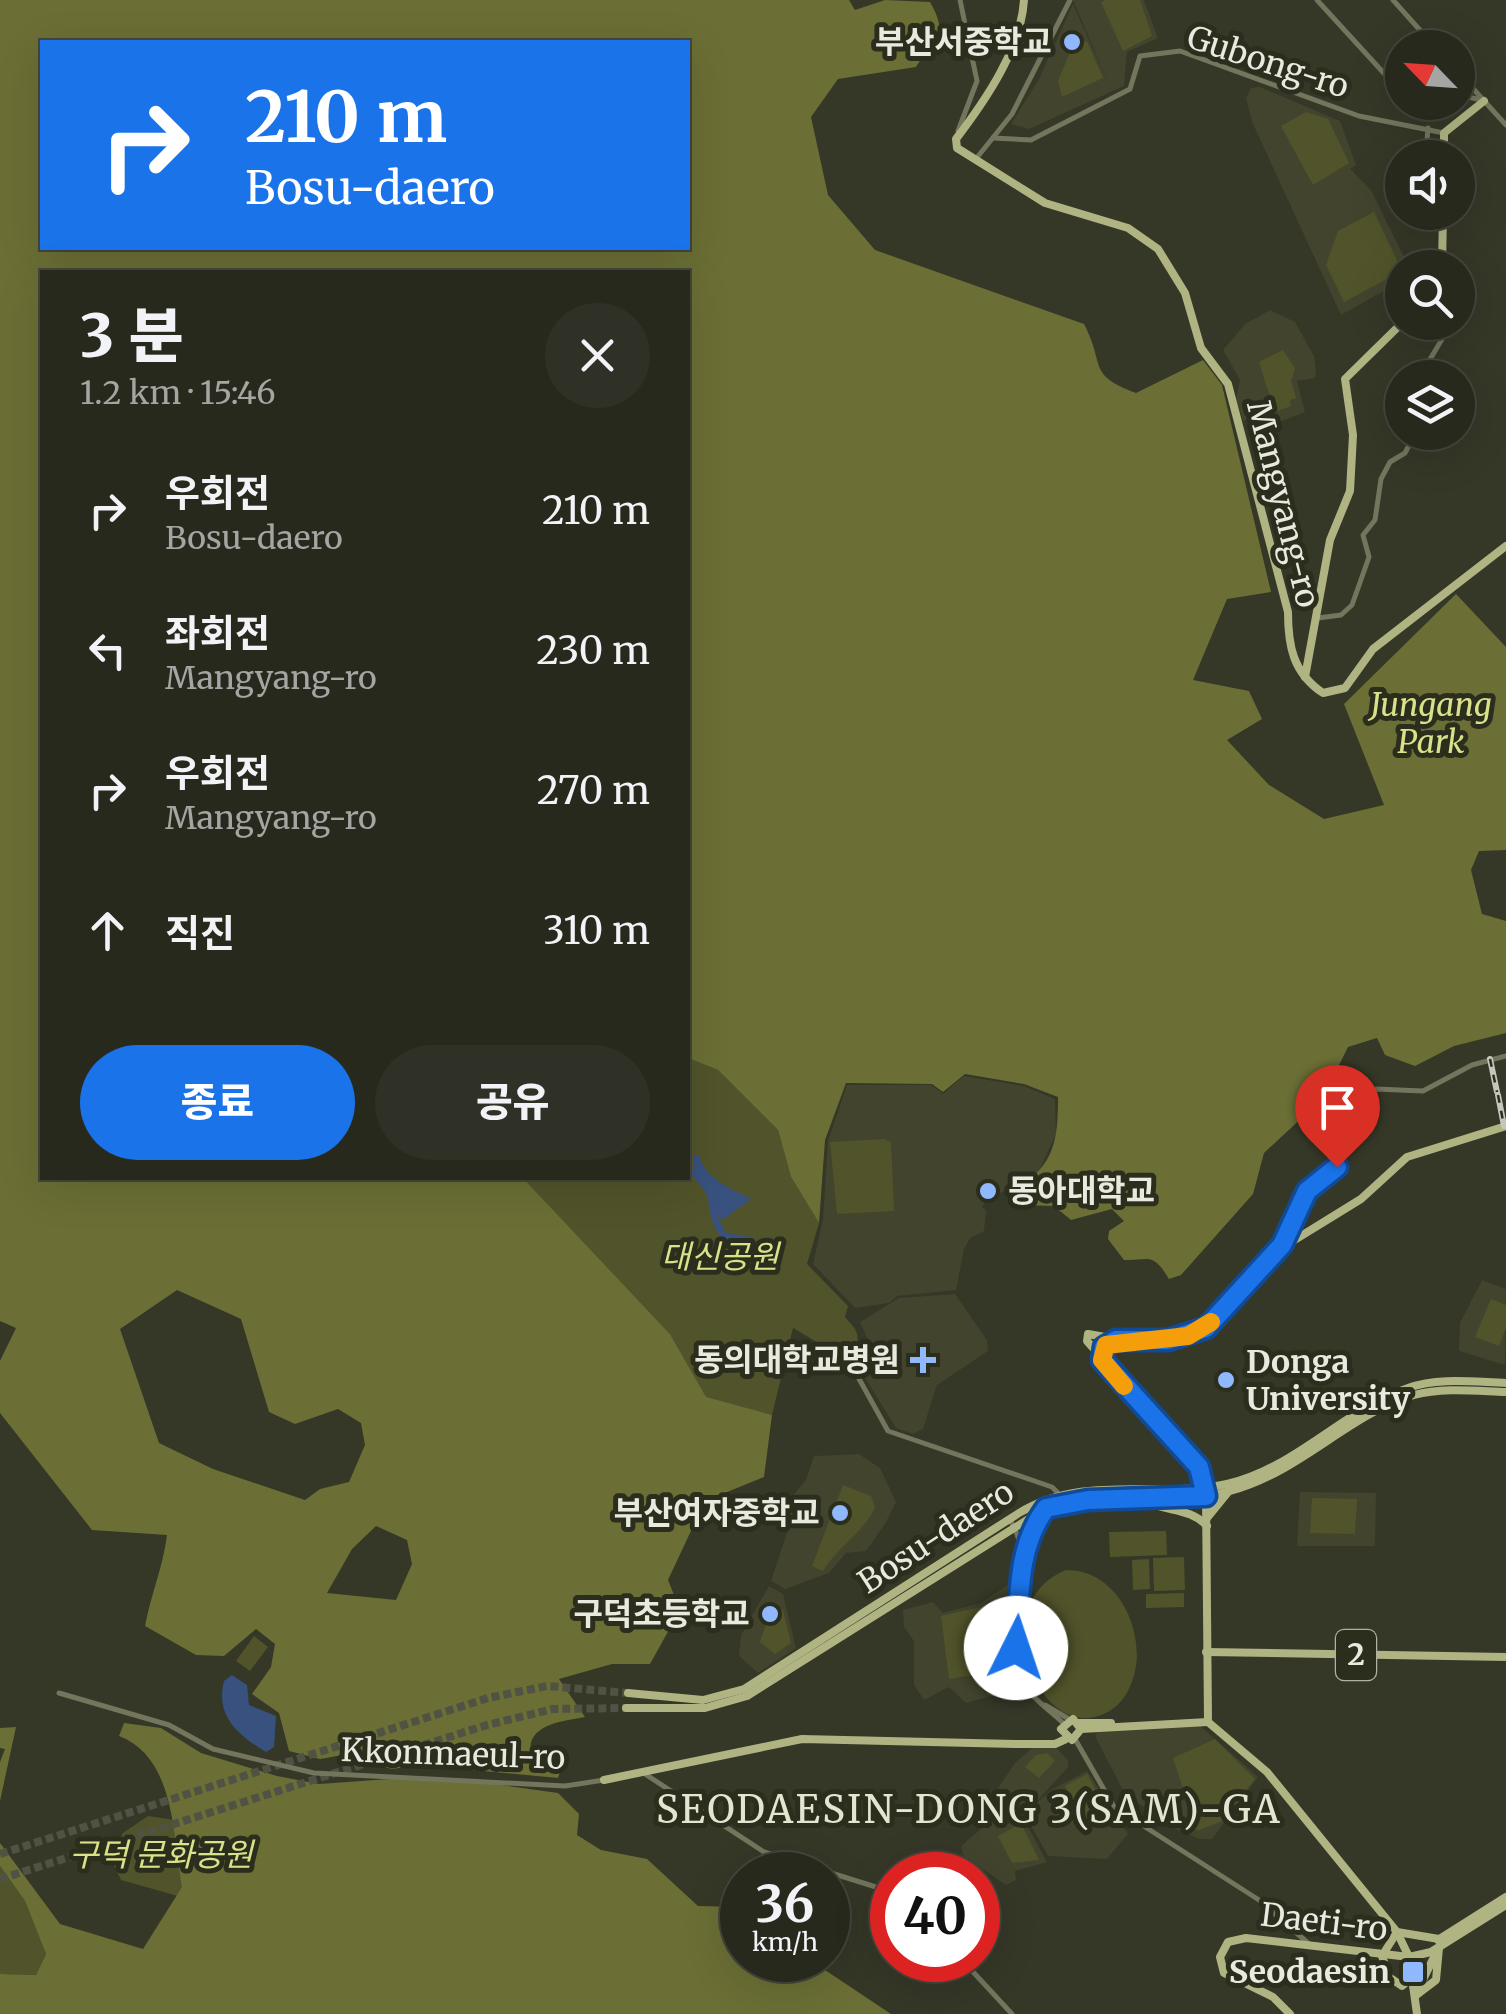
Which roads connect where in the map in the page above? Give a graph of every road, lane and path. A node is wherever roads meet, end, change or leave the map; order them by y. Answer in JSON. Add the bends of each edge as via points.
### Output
{"nodes":[{"id":1,"x":960,"y":0,"type":"edge"},
{"id":2,"x":1024,"y":0,"type":"edge"},
{"id":3,"x":1070,"y":0,"type":"edge"},
{"id":4,"x":1317,"y":0,"type":"edge"},
{"id":5,"x":1393,"y":0,"type":"edge"},
{"id":6,"x":1420,"y":30,"type":"edge"},
{"id":7,"x":1385,"y":74,"type":"edge"},
{"id":8,"x":1475,"y":91,"type":"edge"},
{"id":9,"x":1475,"y":99,"type":"edge"},
{"id":10,"x":1484,"y":101,"type":"junction"},
{"id":11,"x":1506,"y":126,"type":"edge"},
{"id":12,"x":1428,"y":128,"type":"junction"},
{"id":13,"x":1444,"y":133,"type":"junction"},
{"id":14,"x":993,"y":138,"type":"junction"},
{"id":15,"x":956,"y":139,"type":"junction"},
{"id":16,"x":1427,"y":140,"type":"edge"},
{"id":17,"x":1444,"y":140,"type":"edge"},
{"id":18,"x":974,"y":162,"type":"junction"},
{"id":19,"x":1385,"y":340,"type":"edge"},
{"id":20,"x":1406,"y":450,"type":"edge"},
{"id":21,"x":1506,"y":546,"type":"edge"},
{"id":22,"x":1318,"y":618,"type":"junction"},
{"id":23,"x":1305,"y":677,"type":"junction"},
{"id":24,"x":1506,"y":1056,"type":"edge"},
{"id":25,"x":1506,"y":1126,"type":"edge"},
{"id":26,"x":1282,"y":1245,"type":"junction"},
{"id":27,"x":1122,"y":1340,"type":"junction"},
{"id":28,"x":1102,"y":1360,"type":"junction"},
{"id":29,"x":854,"y":1368,"type":"dead end"},
{"id":30,"x":1506,"y":1388,"type":"edge"},
{"id":31,"x":1444,"y":1390,"type":"junction"},
{"id":32,"x":1300,"y":1457,"type":"junction"},
{"id":33,"x":1206,"y":1491,"type":"junction"},
{"id":34,"x":1229,"y":1491,"type":"junction"},
{"id":35,"x":1061,"y":1498,"type":"junction"},
{"id":36,"x":1141,"y":1498,"type":"junction"},
{"id":37,"x":1046,"y":1508,"type":"junction"},
{"id":38,"x":1207,"y":1522,"type":"junction"},
{"id":39,"x":1012,"y":1524,"type":"junction"},
{"id":40,"x":1024,"y":1550,"type":"junction"},
{"id":41,"x":1206,"y":1636,"type":"junction"},
{"id":42,"x":1206,"y":1652,"type":"junction"},
{"id":43,"x":1236,"y":1654,"type":"junction"},
{"id":44,"x":1506,"y":1657,"type":"edge"},
{"id":45,"x":59,"y":1693,"type":"dead end"},
{"id":46,"x":628,"y":1693,"type":"tunnel mouth"},
{"id":47,"x":626,"y":1708,"type":"tunnel mouth"},
{"id":48,"x":1208,"y":1722,"type":"junction"},
{"id":49,"x":1071,"y":1729,"type":"junction"},
{"id":50,"x":642,"y":1772,"type":"junction"},
{"id":51,"x":604,"y":1780,"type":"joint"},
{"id":52,"x":870,"y":1885,"type":"edge"},
{"id":53,"x":1506,"y":1897,"type":"edge"},
{"id":54,"x":1506,"y":1905,"type":"edge"},
{"id":55,"x":1396,"y":1932,"type":"junction"},
{"id":56,"x":1442,"y":1943,"type":"junction"},
{"id":57,"x":1312,"y":1946,"type":"junction"},
{"id":58,"x":1382,"y":1956,"type":"junction"},
{"id":59,"x":1408,"y":1957,"type":"junction"},
{"id":60,"x":1412,"y":1976,"type":"junction"},
{"id":61,"x":982,"y":1982,"type":"edge"},
{"id":62,"x":1415,"y":1996,"type":"junction"},
{"id":63,"x":1012,"y":2014,"type":"edge"},
{"id":64,"x":1290,"y":2014,"type":"edge"},
{"id":65,"x":1417,"y":2014,"type":"edge"}],
"edges":[{"from":1,"to":15,"type":"street","via":[[978,81]]},
{"from":2,"to":15,"type":"main road","via":[[1001,67]]},
{"from":3,"to":14,"type":"street","via":[[1034,75]]},
{"from":4,"to":7,"type":"street"},
{"from":5,"to":6,"type":"street"},
{"from":8,"to":10,"type":"street"},
{"from":9,"to":10,"type":"street"},
{"from":10,"to":11,"type":"street"},
{"from":10,"to":13,"type":"main road"},
{"from":12,"to":13,"type":"street","name":"Gubong-ro"},
{"from":12,"to":14,"type":"street","name":"Gubong-ro","via":[[1359,116],[1180,51],[1140,56],[1130,89],[1032,140]]},
{"from":12,"to":16,"type":"street"},
{"from":13,"to":17,"type":"main road"},
{"from":14,"to":18,"type":"street"},
{"from":15,"to":18,"type":"main road","name":"Mangyang-ro","via":[[958,151]]},
{"from":18,"to":23,"type":"main road","name":"Mangyang-ro","via":[[1057,209],[1137,233],[1172,270],[1200,348],[1228,384],[1288,612],[1289,647]]},
{"from":19,"to":22,"type":"main road","via":[[1345,380],[1352,476],[1330,540]]},
{"from":20,"to":22,"type":"street","via":[[1382,479],[1375,520],[1363,535],[1370,558],[1352,605],[1341,615]]},
{"from":21,"to":23,"type":"main road","via":[[1374,649],[1345,688],[1323,692]]},
{"from":22,"to":23,"type":"main road"},
{"from":24,"to":26,"type":"street","via":[[1422,1091],[1376,1090],[1337,1167],[1301,1200]]},
{"from":25,"to":26,"type":"main road","via":[[1418,1151],[1362,1199]]},
{"from":26,"to":27,"type":"main road","via":[[1206,1328],[1168,1340]]},
{"from":27,"to":28,"type":"main road","via":[[1106,1345]]},
{"from":27,"to":28,"type":"main road","via":[[1088,1334]]},
{"from":28,"to":33,"type":"main road","via":[[1199,1467]]},
{"from":29,"to":35,"type":"street","via":[[888,1430]]},
{"from":30,"to":31,"type":"main road","name":"Bosu-daero"},
{"from":30,"to":31,"type":"main road"},
{"from":30,"to":32,"type":"main road","name":"Bosu-daero","via":[[1452,1381],[1412,1386]]},
{"from":31,"to":32,"type":"main road","name":"Bosu-daero","via":[[1398,1401]]},
{"from":32,"to":33,"type":"main road","name":"Bosu-daero"},
{"from":32,"to":34,"type":"main road","name":"Bosu-daero","via":[[1272,1477]]},
{"from":33,"to":34,"type":"main road","name":"Bosu-daero"},
{"from":33,"to":35,"type":"main road","name":"Bosu-daero"},
{"from":33,"to":36,"type":"main road","name":"Bosu-daero"},
{"from":33,"to":38,"type":"main road"},
{"from":34,"to":38,"type":"main road"},
{"from":35,"to":36,"type":"main road","name":"Bosu-daero"},
{"from":35,"to":37,"type":"main road","name":"Bosu-daero"},
{"from":35,"to":39,"type":"main road","name":"Bosu-daero"},
{"from":36,"to":38,"type":"main road"},
{"from":37,"to":39,"type":"main road","name":"Bosu-daero"},
{"from":37,"to":40,"type":"street"},
{"from":38,"to":41,"type":"main road"},
{"from":39,"to":40,"type":"street"},
{"from":39,"to":46,"type":"main road","name":"Bosu-daero","via":[[744,1690],[703,1700]]},
{"from":39,"to":47,"type":"main road","name":"Bosu-daero","via":[[747,1696],[693,1709]]},
{"from":40,"to":49,"type":"street","via":[[1016,1648],[1028,1690]]},
{"from":41,"to":42,"type":"main road"},
{"from":41,"to":43,"type":"main road"},
{"from":42,"to":43,"type":"main road","number":"2"},
{"from":42,"to":48,"type":"main road"},
{"from":43,"to":44,"type":"main road","number":"2"},
{"from":45,"to":51,"type":"street","name":"Kkonmaeul-ro","via":[[168,1725],[212,1748],[314,1773],[564,1786]]},
{"from":48,"to":49,"type":"main road","name":"Kkonmaeul-ro"},
{"from":48,"to":55,"type":"main road","via":[[1267,1772]]},
{"from":49,"to":50,"type":"main road","name":"Kkonmaeul-ro","via":[[1035,1743],[802,1739]]},
{"from":49,"to":57,"type":"street","via":[[1114,1807],[1259,1900]]},
{"from":50,"to":51,"type":"main road","name":"Kkonmaeul-ro"},
{"from":50,"to":52,"type":"street","via":[[764,1852]]},
{"from":53,"to":56,"type":"main road"},
{"from":54,"to":56,"type":"main road"},
{"from":55,"to":56,"type":"main road"},
{"from":55,"to":58,"type":"main road"},
{"from":55,"to":59,"type":"main road"},
{"from":56,"to":59,"type":"main road","name":"Daeti-ro"},
{"from":56,"to":62,"type":"main road"},
{"from":57,"to":58,"type":"main road","name":"Daeti-ro"},
{"from":57,"to":64,"type":"main road","name":"Daeti-ro","via":[[1240,1938],[1221,1951],[1224,1972]]},
{"from":58,"to":59,"type":"main road","name":"Daeti-ro"},
{"from":58,"to":60,"type":"main road","via":[[1398,1984],[1407,1985]]},
{"from":59,"to":60,"type":"main road"},
{"from":60,"to":62,"type":"main road"},
{"from":61,"to":63,"type":"street"},
{"from":62,"to":65,"type":"main road"}]}
